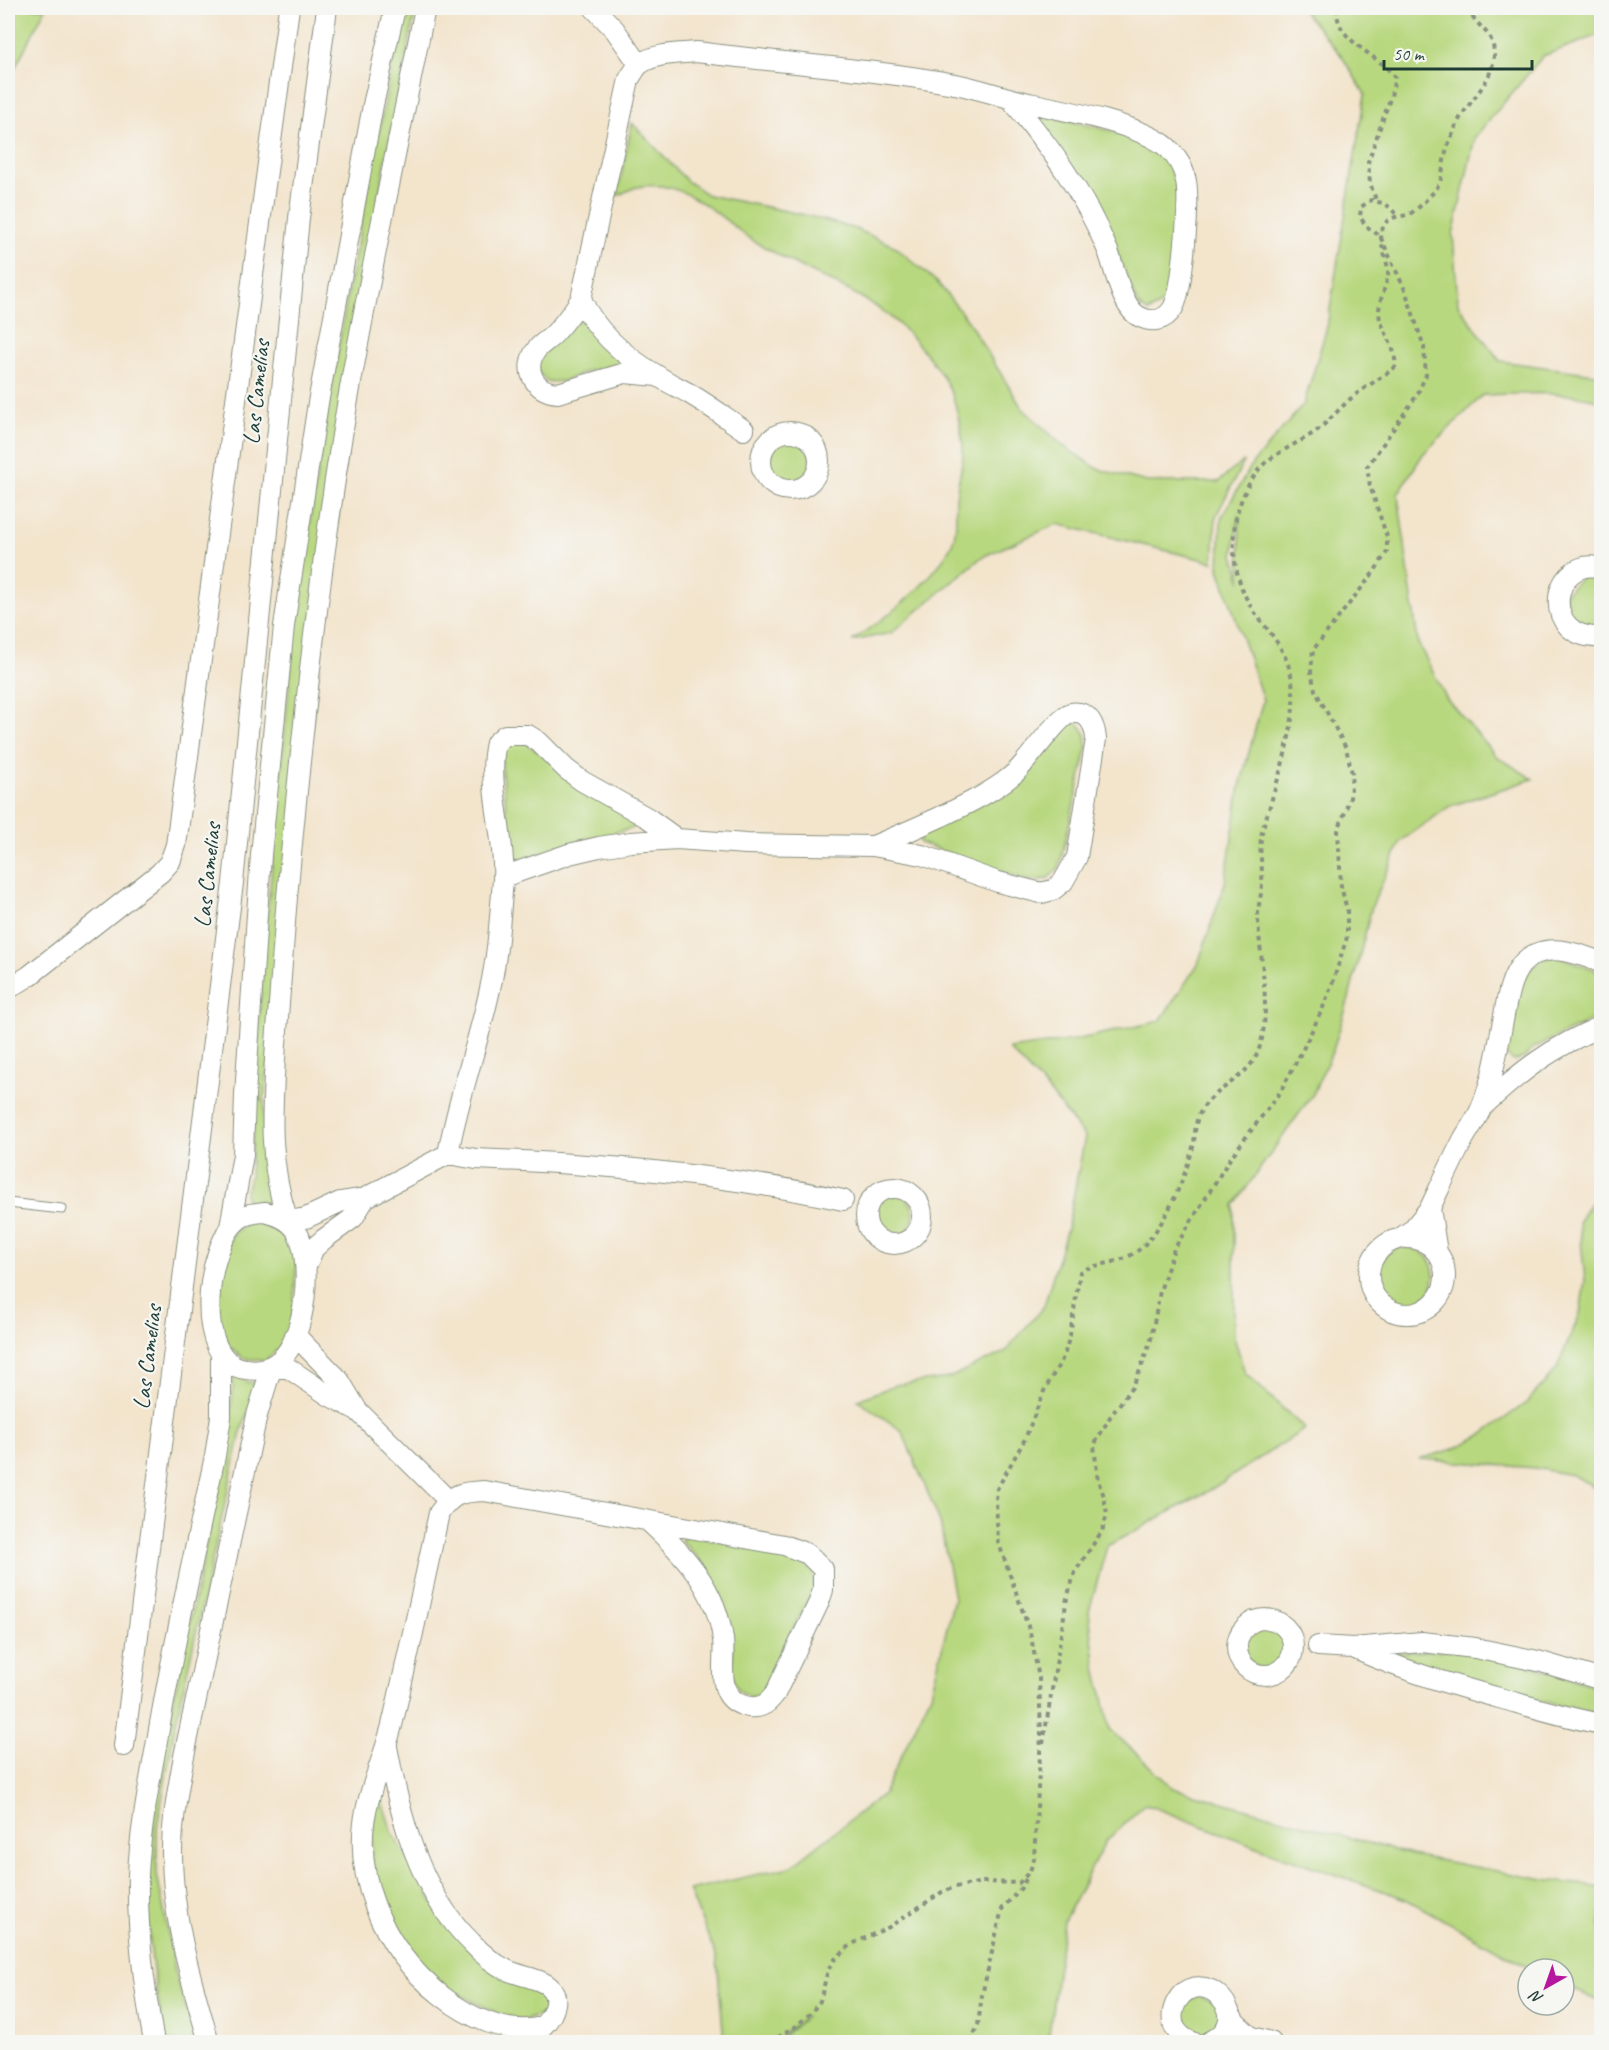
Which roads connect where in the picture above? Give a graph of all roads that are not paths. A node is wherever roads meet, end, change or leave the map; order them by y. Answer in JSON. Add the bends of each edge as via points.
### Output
{"nodes":[{"id":1,"x":289,"y":8,"type":"edge"},
{"id":2,"x":327,"y":8,"type":"edge"},
{"id":3,"x":395,"y":8,"type":"edge"},
{"id":4,"x":425,"y":8,"type":"edge"},
{"id":5,"x":594,"y":8,"type":"edge"},
{"id":6,"x":639,"y":64,"type":"junction"},
{"id":7,"x":1011,"y":99,"type":"junction"},
{"id":8,"x":581,"y":299,"type":"junction"},
{"id":9,"x":657,"y":376,"type":"junction"},
{"id":10,"x":744,"y":430,"type":"junction"},
{"id":11,"x":778,"y":434,"type":"junction"},
{"id":12,"x":761,"y":459,"type":"junction"},
{"id":13,"x":1602,"y":568,"type":"edge"},
{"id":14,"x":1602,"y":637,"type":"edge"},
{"id":15,"x":677,"y":839,"type":"junction"},
{"id":16,"x":873,"y":846,"type":"junction"},
{"id":17,"x":503,"y":877,"type":"junction"},
{"id":18,"x":1602,"y":963,"type":"edge"},
{"id":19,"x":8,"y":989,"type":"edge"},
{"id":20,"x":1602,"y":1026,"type":"edge"},
{"id":21,"x":1482,"y":1107,"type":"junction"},
{"id":22,"x":448,"y":1154,"type":"junction"},
{"id":23,"x":875,"y":1194,"type":"junction"},
{"id":24,"x":365,"y":1198,"type":"junction"},
{"id":25,"x":843,"y":1200,"type":"junction"},
{"id":26,"x":8,"y":1203,"type":"edge"},
{"id":27,"x":1430,"y":1208,"type":"junction"},
{"id":28,"x":62,"y":1209,"type":"dead end"},
{"id":29,"x":288,"y":1221,"type":"junction"},
{"id":30,"x":866,"y":1222,"type":"junction"},
{"id":31,"x":230,"y":1227,"type":"junction"},
{"id":32,"x":1399,"y":1239,"type":"junction"},
{"id":33,"x":1437,"y":1252,"type":"junction"},
{"id":34,"x":306,"y":1266,"type":"junction"},
{"id":35,"x":295,"y":1335,"type":"junction"},
{"id":36,"x":220,"y":1354,"type":"junction"},
{"id":37,"x":272,"y":1366,"type":"junction"},
{"id":38,"x":357,"y":1410,"type":"junction"},
{"id":39,"x":448,"y":1500,"type":"junction"},
{"id":40,"x":648,"y":1521,"type":"junction"},
{"id":41,"x":1288,"y":1632,"type":"junction"},
{"id":42,"x":1318,"y":1646,"type":"junction"},
{"id":43,"x":1353,"y":1648,"type":"junction"},
{"id":44,"x":1289,"y":1662,"type":"junction"},
{"id":45,"x":1602,"y":1680,"type":"edge"},
{"id":46,"x":1602,"y":1725,"type":"edge"},
{"id":47,"x":124,"y":1746,"type":"dead end"},
{"id":48,"x":387,"y":1747,"type":"junction"},
{"id":49,"x":1229,"y":2011,"type":"junction"},
{"id":50,"x":1250,"y":2036,"type":"junction"},
{"id":51,"x":1213,"y":2041,"type":"edge"},
{"id":52,"x":154,"y":2043,"type":"edge"},
{"id":53,"x":209,"y":2043,"type":"edge"},
{"id":54,"x":1193,"y":2043,"type":"edge"},
{"id":55,"x":1271,"y":2043,"type":"edge"}],
"edges":[{"from":1,"to":19,"type":"street","via":[[176,845],[170,862],[160,873]]},
{"from":2,"to":47,"type":"street","name":"Las Camelias","via":[[299,218],[233,883]]},
{"from":3,"to":31,"type":"street","via":[[324,370],[284,626],[261,855],[243,1155]]},
{"from":4,"to":29,"type":"street","via":[[352,373],[300,754],[272,1102],[272,1148],[279,1195]]},
{"from":5,"to":6,"type":"street"},
{"from":6,"to":7,"type":"street","via":[[696,52],[870,72],[962,86]]},
{"from":6,"to":8,"type":"street","via":[[629,79]]},
{"from":7,"to":7,"type":"street","via":[[1067,171],[1085,201],[1130,310],[1147,320],[1156,321],[1167,315],[1179,292],[1188,210],[1186,179],[1176,156],[1153,138],[1132,130]]},
{"from":8,"to":9,"type":"street","via":[[602,332]]},
{"from":8,"to":9,"type":"street","via":[[566,321],[537,349],[531,371],[540,388],[558,393],[625,374]]},
{"from":9,"to":10,"type":"street"},
{"from":10,"to":11,"type":"street"},
{"from":10,"to":12,"type":"street"},
{"from":11,"to":12,"type":"street","via":[[765,445]]},
{"from":11,"to":12,"type":"street","via":[[797,433],[813,444],[819,463],[811,481],[793,490],[783,489],[767,478]]},
{"from":13,"to":14,"type":"street","via":[[1584,567],[1573,572],[1562,586],[1557,604],[1567,626],[1577,634]]},
{"from":15,"to":16,"type":"street"},
{"from":15,"to":17,"type":"street","via":[[599,847]]},
{"from":15,"to":17,"type":"street","via":[[574,775],[528,735],[505,735],[496,743],[494,767]]},
{"from":16,"to":16,"type":"street","via":[[922,855],[1025,890],[1053,890],[1063,882],[1077,856],[1095,726],[1082,714],[1071,713],[1053,727],[1005,782],[979,799]]},
{"from":17,"to":22,"type":"street","via":[[491,988]]},
{"from":18,"to":21,"type":"street","via":[[1558,950],[1542,951],[1520,965],[1508,995]]},
{"from":20,"to":21,"type":"street","via":[[1543,1055]]},
{"from":21,"to":27,"type":"street"},
{"from":22,"to":24,"type":"street"},
{"from":22,"to":25,"type":"street","via":[[651,1170]]},
{"from":23,"to":25,"type":"street"},
{"from":23,"to":30,"type":"street","via":[[867,1207]]},
{"from":23,"to":30,"type":"street","via":[[893,1187],[903,1189],[918,1201],[922,1220],[913,1237],[896,1244],[877,1238]]},
{"from":24,"to":29,"type":"street","via":[[340,1202],[306,1218]]},
{"from":24,"to":34,"type":"street","via":[[353,1218],[314,1248]]},
{"from":25,"to":30,"type":"street"},
{"from":26,"to":28,"type":"lane"},
{"from":27,"to":32,"type":"street"},
{"from":27,"to":33,"type":"street"},
{"from":29,"to":31,"type":"street","via":[[265,1212],[252,1213]]},
{"from":29,"to":34,"type":"street","via":[[301,1240]]},
{"from":31,"to":36,"type":"street","via":[[213,1270],[209,1296],[210,1320]]},
{"from":32,"to":33,"type":"street","via":[[1420,1240]]},
{"from":32,"to":33,"type":"street","via":[[1377,1252],[1369,1270],[1371,1290],[1388,1310],[1413,1314],[1436,1301],[1445,1277]]},
{"from":34,"to":35,"type":"street","via":[[303,1311]]},
{"from":35,"to":37,"type":"street","via":[[282,1359]]},
{"from":35,"to":38,"type":"street","via":[[339,1380]]},
{"from":36,"to":37,"type":"street","via":[[242,1369]]},
{"from":36,"to":52,"type":"street","via":[[221,1417],[215,1456],[141,1830],[139,1922]]},
{"from":37,"to":38,"type":"street","via":[[288,1368]]},
{"from":37,"to":53,"type":"street","via":[[257,1415],[175,1809],[174,1899]]},
{"from":38,"to":39,"type":"street"},
{"from":39,"to":40,"type":"street","via":[[463,1492],[484,1491]]},
{"from":39,"to":48,"type":"street","via":[[440,1513]]},
{"from":40,"to":40,"type":"street","via":[[689,1562],[712,1597],[723,1640],[726,1690],[744,1706],[766,1704],[775,1694],[819,1602],[823,1569],[808,1554],[784,1545]]},
{"from":41,"to":42,"type":"street"},
{"from":41,"to":44,"type":"street","via":[[1293,1647]]},
{"from":41,"to":44,"type":"street","via":[[1273,1620],[1254,1621],[1240,1634],[1237,1653],[1255,1674],[1274,1674]]},
{"from":42,"to":43,"type":"street"},
{"from":42,"to":44,"type":"street"},
{"from":43,"to":45,"type":"street","via":[[1422,1642],[1475,1647],[1538,1660]]},
{"from":43,"to":46,"type":"street","via":[[1389,1665],[1466,1689]]},
{"from":48,"to":48,"type":"street","via":[[369,1796],[363,1830],[363,1858],[377,1914],[386,1931],[408,1964],[452,2004],[498,2025],[521,2030],[542,2027],[555,2010],[551,1988],[506,1970],[486,1957],[435,1897],[415,1856]]},
{"from":49,"to":50,"type":"street"},
{"from":49,"to":51,"type":"street","via":[[1227,2026]]},
{"from":49,"to":54,"type":"street","via":[[1220,1994],[1211,1989],[1202,1987],[1184,1993],[1173,2009],[1173,2019],[1181,2036]]},
{"from":50,"to":51,"type":"street"},
{"from":50,"to":55,"type":"street"}]}
